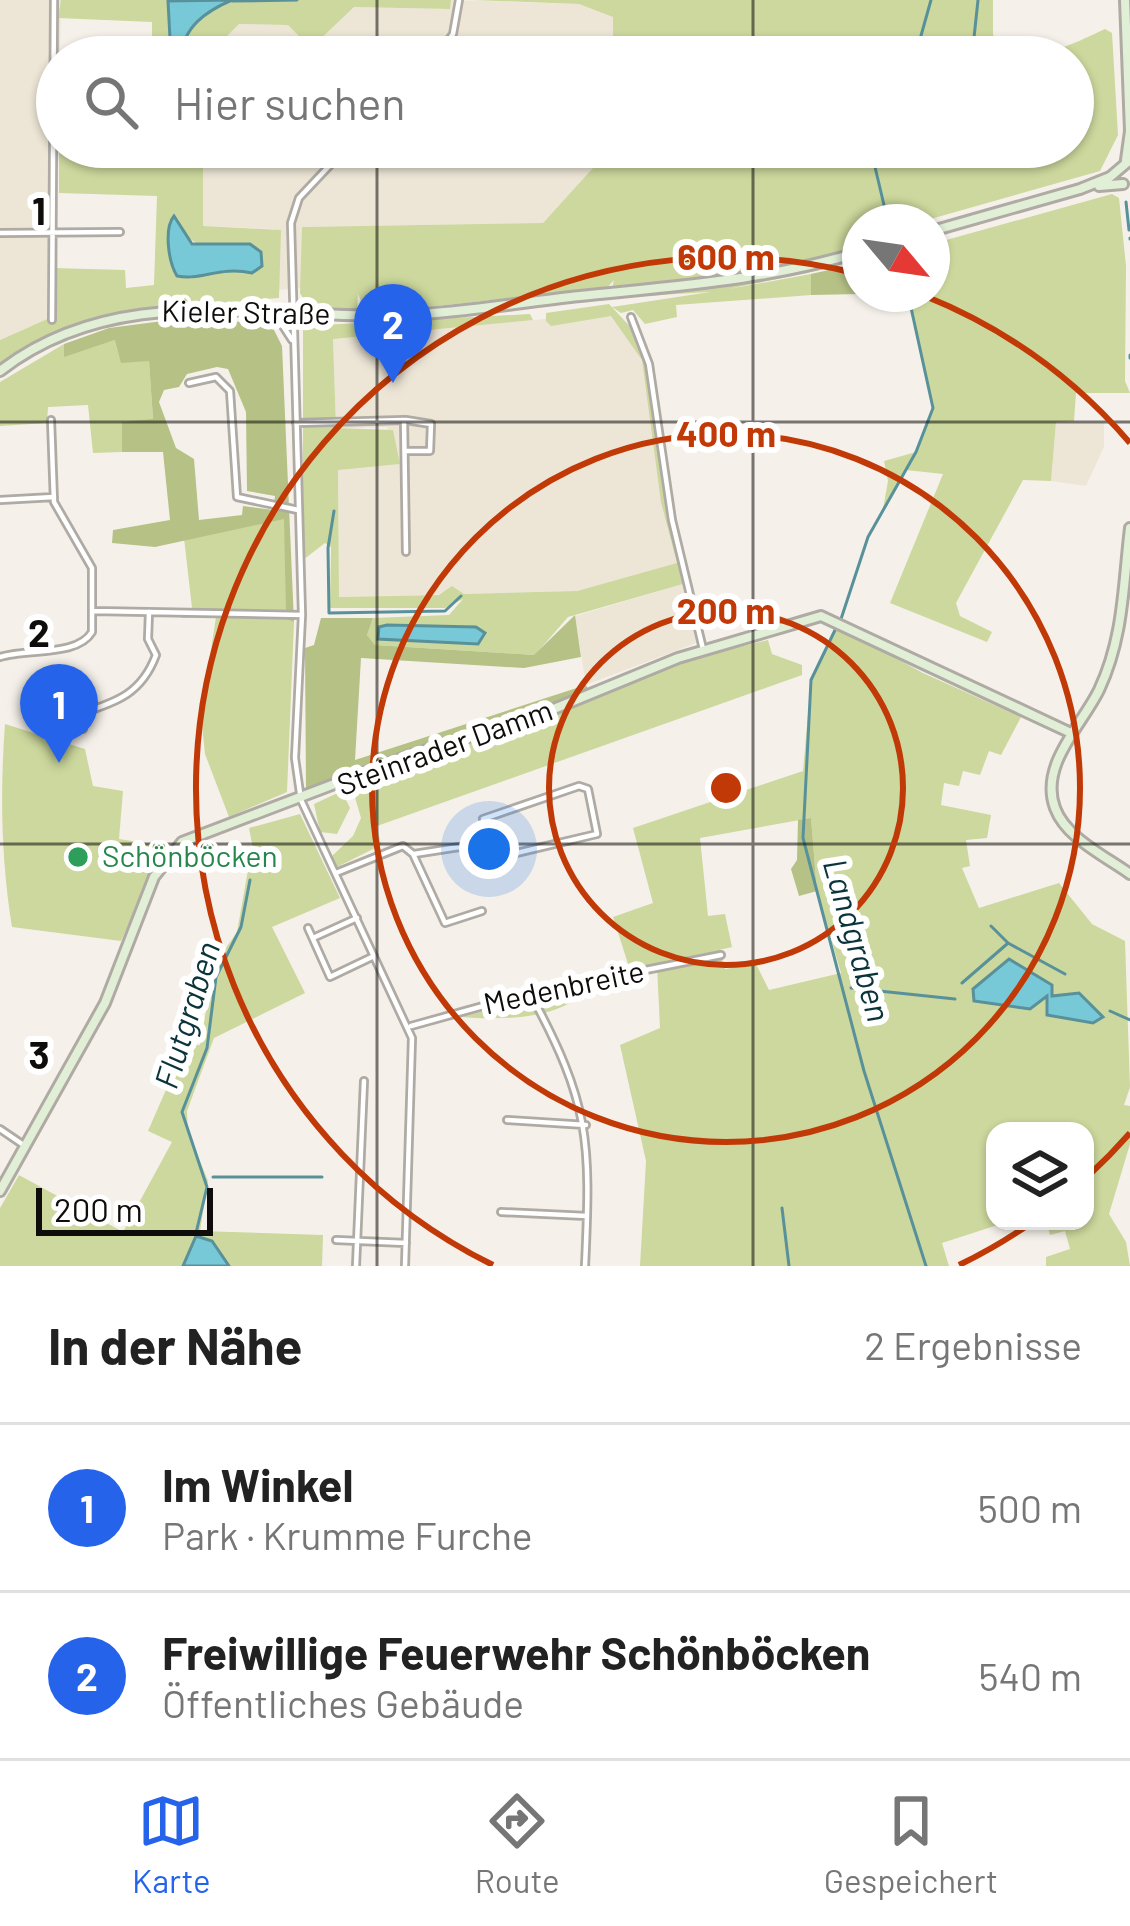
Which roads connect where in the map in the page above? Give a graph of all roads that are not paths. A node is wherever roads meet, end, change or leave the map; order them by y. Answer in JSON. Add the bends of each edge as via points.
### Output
{"nodes":[{"id":1,"x":54,"y":0,"type":"edge"},
{"id":2,"x":459,"y":0,"type":"edge"},
{"id":3,"x":1125,"y":0,"type":"edge"},
{"id":4,"x":55,"y":36,"type":"edge"},
{"id":5,"x":452,"y":36,"type":"edge"},
{"id":6,"x":1130,"y":131,"type":"edge"},
{"id":7,"x":1125,"y":164,"type":"edge"},
{"id":8,"x":53,"y":168,"type":"edge"},
{"id":9,"x":325,"y":168,"type":"edge"},
{"id":10,"x":1128,"y":188,"type":"edge"},
{"id":11,"x":1080,"y":189,"type":"junction"},
{"id":12,"x":950,"y":226,"type":"edge"},
{"id":13,"x":52,"y":230,"type":"junction"},
{"id":14,"x":120,"y":232,"type":"dead end"},
{"id":15,"x":0,"y":233,"type":"edge"},
{"id":16,"x":842,"y":257,"type":"edge"},
{"id":17,"x":256,"y":311,"type":"junction"},
{"id":18,"x":292,"y":312,"type":"junction"},
{"id":19,"x":631,"y":317,"type":"dead end"},
{"id":20,"x":52,"y":320,"type":"dead end"},
{"id":21,"x":293,"y":343,"type":"junction"},
{"id":22,"x":0,"y":369,"type":"edge"},
{"id":23,"x":189,"y":383,"type":"dead end"},
{"id":24,"x":51,"y":420,"type":"dead end"},
{"id":25,"x":404,"y":420,"type":"junction"},
{"id":26,"x":295,"y":423,"type":"junction"},
{"id":27,"x":407,"y":451,"type":"junction"},
{"id":28,"x":54,"y":497,"type":"junction"},
{"id":29,"x":0,"y":500,"type":"edge"},
{"id":30,"x":298,"y":509,"type":"junction"},
{"id":31,"x":1130,"y":528,"type":"edge"},
{"id":32,"x":406,"y":552,"type":"dead end"},
{"id":33,"x":1128,"y":594,"type":"edge"},
{"id":34,"x":94,"y":611,"type":"junction"},
{"id":35,"x":149,"y":612,"type":"junction"},
{"id":36,"x":302,"y":616,"type":"junction"},
{"id":37,"x":704,"y":650,"type":"junction"},
{"id":38,"x":0,"y":657,"type":"edge"},
{"id":39,"x":83,"y":728,"type":"dead end"},
{"id":40,"x":1071,"y":733,"type":"junction"},
{"id":41,"x":301,"y":800,"type":"junction"},
{"id":42,"x":485,"y":843,"type":"junction"},
{"id":43,"x":413,"y":854,"type":"junction"},
{"id":44,"x":335,"y":873,"type":"junction"},
{"id":45,"x":1130,"y":874,"type":"edge"},
{"id":46,"x":482,"y":911,"type":"dead end"},
{"id":47,"x":357,"y":918,"type":"junction"},
{"id":48,"x":308,"y":928,"type":"dead end"},
{"id":49,"x":313,"y":938,"type":"junction"},
{"id":50,"x":721,"y":955,"type":"dead end"},
{"id":51,"x":374,"y":956,"type":"junction"},
{"id":52,"x":530,"y":993,"type":"junction"},
{"id":53,"x":408,"y":1027,"type":"junction"},
{"id":54,"x":364,"y":1082,"type":"dead end"},
{"id":55,"x":507,"y":1120,"type":"dead end"},
{"id":56,"x":586,"y":1125,"type":"junction"},
{"id":57,"x":0,"y":1129,"type":"edge"},
{"id":58,"x":25,"y":1145,"type":"junction"},
{"id":59,"x":0,"y":1191,"type":"edge"},
{"id":60,"x":502,"y":1212,"type":"dead end"},
{"id":61,"x":587,"y":1216,"type":"junction"},
{"id":62,"x":336,"y":1240,"type":"dead end"},
{"id":63,"x":357,"y":1241,"type":"junction"},
{"id":64,"x":406,"y":1243,"type":"junction"},
{"id":65,"x":356,"y":1266,"type":"edge"},
{"id":66,"x":405,"y":1266,"type":"edge"},
{"id":67,"x":585,"y":1266,"type":"edge"}],
"edges":[{"from":1,"to":4,"type":"street"},
{"from":2,"to":5,"type":"street"},
{"from":3,"to":6,"type":"main road"},
{"from":6,"to":7,"type":"main road"},
{"from":7,"to":10,"type":"main road"},
{"from":7,"to":11,"type":"main road"},
{"from":8,"to":13,"type":"street"},
{"from":9,"to":18,"type":"street","via":[[294,210]]},
{"from":10,"to":11,"type":"main road"},
{"from":11,"to":12,"type":"main road"},
{"from":13,"to":14,"type":"street"},
{"from":13,"to":15,"type":"street"},
{"from":13,"to":20,"type":"street"},
{"from":16,"to":18,"type":"main road","name":"Kieler Straße","via":[[765,276],[407,315]]},
{"from":17,"to":18,"type":"main road","name":"Kieler Straße"},
{"from":17,"to":21,"type":"street","via":[[281,323]]},
{"from":17,"to":22,"type":"main road","name":"Kieler Straße","via":[[167,310],[107,320]]},
{"from":18,"to":21,"type":"street"},
{"from":19,"to":37,"type":"street","via":[[649,364],[672,520]]},
{"from":21,"to":26,"type":"street"},
{"from":23,"to":30,"type":"street","via":[[216,377],[230,391],[238,497]]},
{"from":24,"to":28,"type":"street"},
{"from":25,"to":26,"type":"street"},
{"from":25,"to":27,"type":"street"},
{"from":25,"to":27,"type":"street","via":[[426,420],[433,429],[430,452]]},
{"from":26,"to":30,"type":"street"},
{"from":27,"to":32,"type":"street"},
{"from":28,"to":29,"type":"street"},
{"from":28,"to":34,"type":"street","via":[[92,568]]},
{"from":30,"to":36,"type":"street"},
{"from":31,"to":33,"type":"main road"},
{"from":33,"to":40,"type":"main road","via":[[1098,692]]},
{"from":34,"to":35,"type":"street"},
{"from":34,"to":38,"type":"street","via":[[83,644]]},
{"from":35,"to":36,"type":"street"},
{"from":35,"to":39,"type":"street","via":[[151,667],[132,692],[82,712]]},
{"from":36,"to":41,"type":"street","via":[[295,758]]},
{"from":37,"to":40,"type":"main road","name":"Steinrader Damm","via":[[830,618]]},
{"from":37,"to":41,"type":"main road","name":"Steinrader Damm"},
{"from":40,"to":45,"type":"main road","via":[[1052,788],[1056,812]]},
{"from":41,"to":44,"type":"street"},
{"from":41,"to":58,"type":"main road","name":"Steinrader Damm","via":[[188,839],[165,859],[105,1003]]},
{"from":42,"to":42,"type":"street","via":[[494,861],[597,834],[588,789],[482,820]]},
{"from":42,"to":43,"type":"street"},
{"from":43,"to":44,"type":"street","via":[[393,846]]},
{"from":43,"to":46,"type":"street","via":[[445,922]]},
{"from":44,"to":47,"type":"street"},
{"from":47,"to":49,"type":"street"},
{"from":47,"to":51,"type":"street"},
{"from":48,"to":49,"type":"street"},
{"from":49,"to":51,"type":"street","via":[[330,977]]},
{"from":50,"to":52,"type":"street","name":"Medenbreite"},
{"from":51,"to":53,"type":"street"},
{"from":52,"to":53,"type":"street","name":"Medenbreite"},
{"from":52,"to":56,"type":"street","via":[[568,1066]]},
{"from":53,"to":64,"type":"street"},
{"from":54,"to":63,"type":"street"},
{"from":55,"to":56,"type":"street"},
{"from":56,"to":61,"type":"street"},
{"from":57,"to":58,"type":"street"},
{"from":58,"to":59,"type":"main road","name":"Steinrader Damm"},
{"from":60,"to":61,"type":"street"},
{"from":61,"to":67,"type":"street"},
{"from":62,"to":63,"type":"street"},
{"from":63,"to":64,"type":"street"},
{"from":63,"to":65,"type":"street"},
{"from":64,"to":66,"type":"street"}]}
